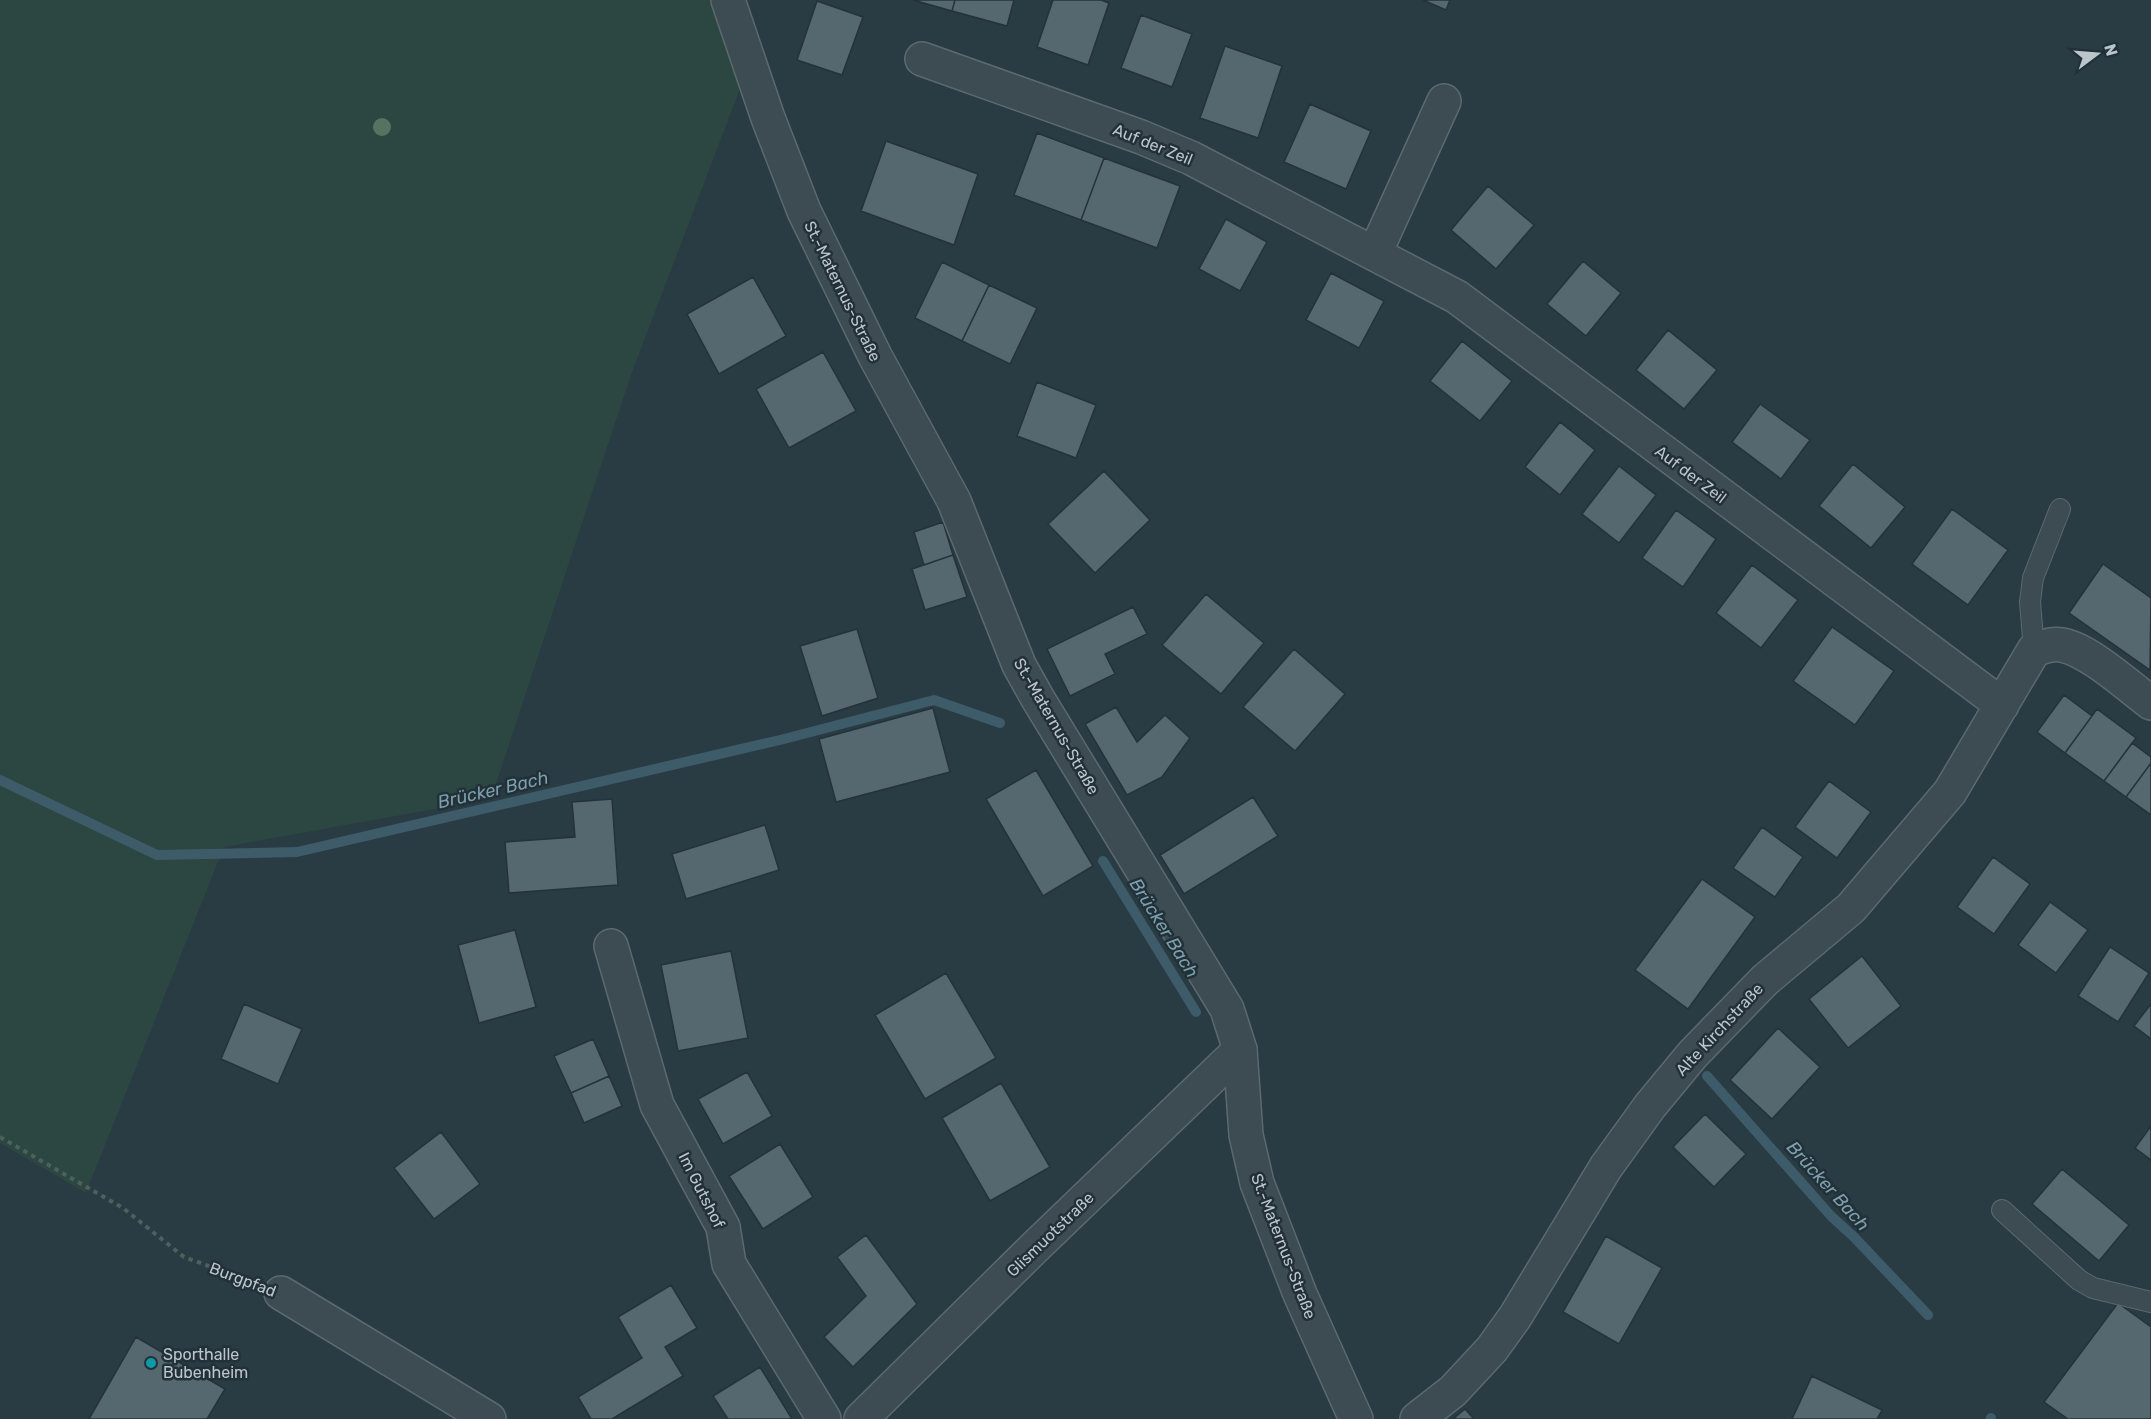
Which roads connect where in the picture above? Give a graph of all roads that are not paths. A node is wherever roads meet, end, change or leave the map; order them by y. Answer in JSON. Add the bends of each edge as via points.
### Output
{"nodes":[{"id":1,"x":728,"y":0,"type":"edge"},
{"id":2,"x":922,"y":59,"type":"dead end"},
{"id":3,"x":1444,"y":101,"type":"dead end"},
{"id":4,"x":1375,"y":253,"type":"junction"},
{"id":5,"x":2060,"y":509,"type":"dead end"},
{"id":6,"x":2034,"y":650,"type":"junction"},
{"id":7,"x":2151,"y":703,"type":"edge"},
{"id":8,"x":2002,"y":705,"type":"junction"},
{"id":9,"x":611,"y":946,"type":"dead end"},
{"id":10,"x":1240,"y":1050,"type":"junction"},
{"id":11,"x":2002,"y":1210,"type":"dead end"},
{"id":12,"x":281,"y":1293,"type":"road end"},
{"id":13,"x":2151,"y":1302,"type":"edge"},
{"id":14,"x":489,"y":1419,"type":"edge"},
{"id":15,"x":824,"y":1419,"type":"edge"},
{"id":16,"x":861,"y":1419,"type":"edge"},
{"id":17,"x":1356,"y":1419,"type":"edge"},
{"id":18,"x":1417,"y":1419,"type":"edge"}],
"edges":[{"from":1,"to":10,"type":"street","name":"St.-Maternus-Straße","via":[[804,211],[875,356],[954,501],[1019,665],[1227,1009]]},
{"from":2,"to":4,"type":"street","name":"Auf der Zeil","via":[[1191,158]]},
{"from":3,"to":4,"type":"street"},
{"from":4,"to":8,"type":"street","name":"Auf der Zeil","via":[[1457,297]]},
{"from":5,"to":6,"type":"lane","via":[[2033,578],[2030,602]]},
{"from":6,"to":7,"type":"street","via":[[2061,645],[2084,654]]},
{"from":6,"to":8,"type":"street","name":"Alte Kirchstraße"},
{"from":8,"to":18,"type":"street","name":"Alte Kirchstraße","via":[[1950,792],[1851,908],[1765,980],[1693,1054],[1650,1106],[1606,1167],[1492,1349],[1453,1391]]},
{"from":9,"to":15,"type":"street","name":"Im Gutshof","via":[[657,1105],[723,1227],[729,1264]]},
{"from":10,"to":16,"type":"street","name":"Glismuotstraße"},
{"from":10,"to":17,"type":"street","name":"St.-Maternus-Straße","via":[[1246,1135],[1257,1183],[1300,1294]]},
{"from":11,"to":13,"type":"lane","via":[[2079,1280],[2092,1288]]},
{"from":12,"to":14,"type":"street","name":"Burgpfad"}]}
